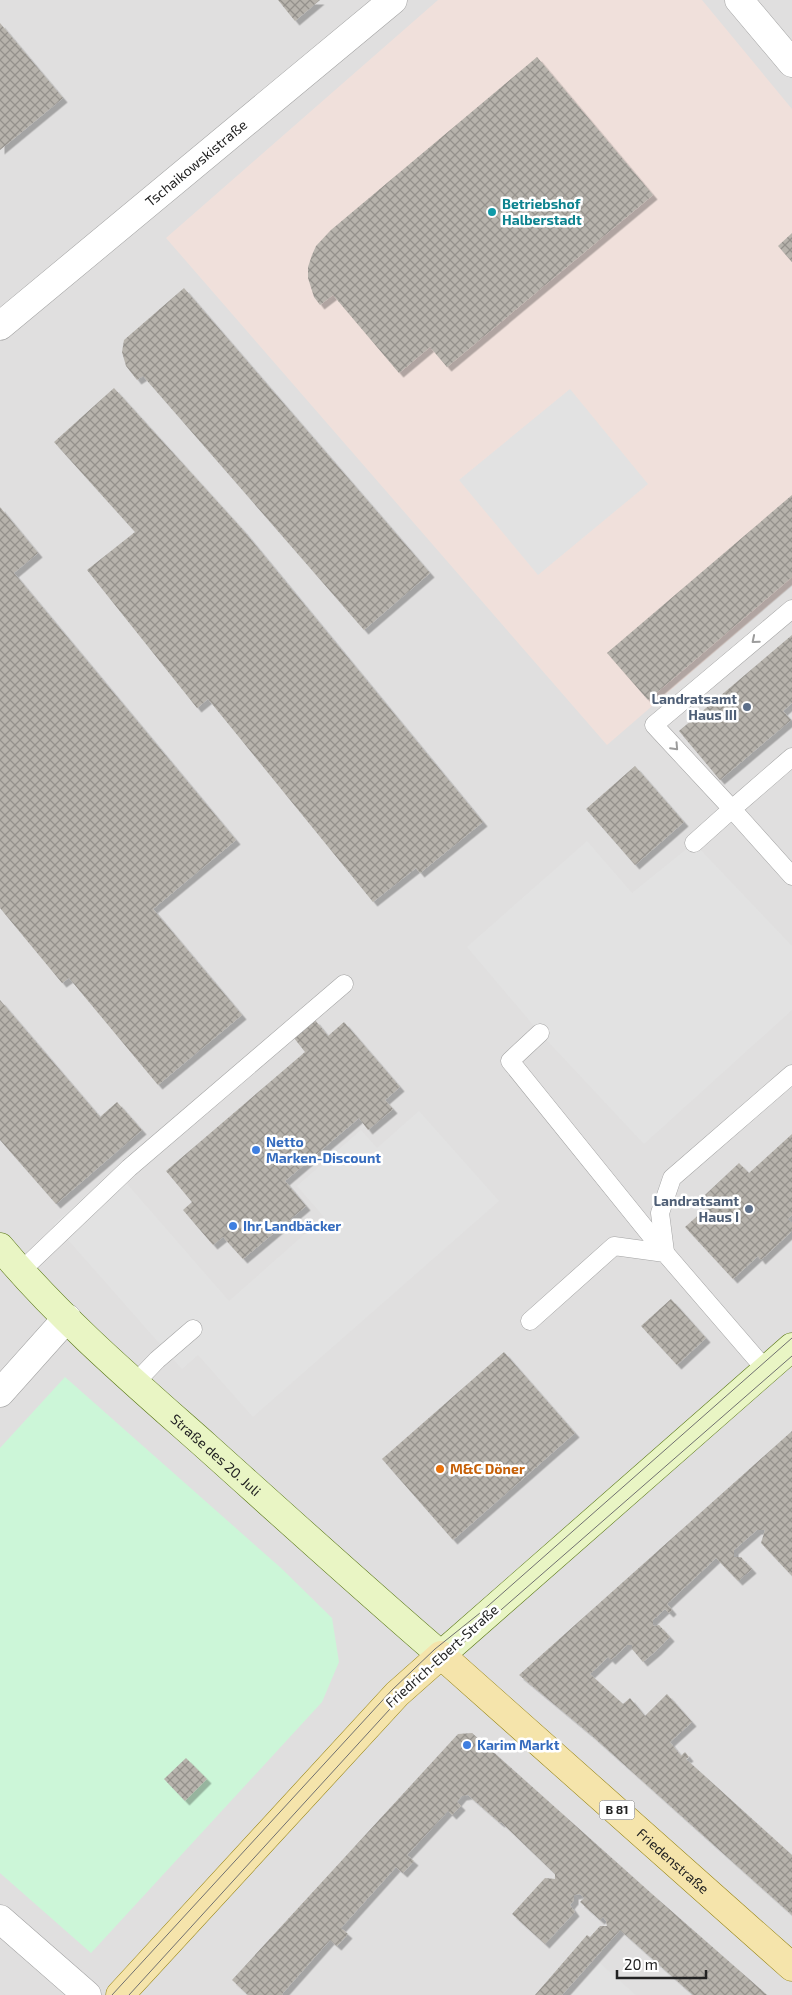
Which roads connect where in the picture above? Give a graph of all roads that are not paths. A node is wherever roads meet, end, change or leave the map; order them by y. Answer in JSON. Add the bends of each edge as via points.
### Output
{"nodes":[{"id":1,"x":393,"y":0,"type":"edge"},
{"id":2,"x":739,"y":0,"type":"edge"},
{"id":3,"x":792,"y":63,"type":"edge"},
{"id":4,"x":0,"y":326,"type":"edge"},
{"id":5,"x":792,"y":609,"type":"edge"},
{"id":6,"x":792,"y":757,"type":"edge"},
{"id":7,"x":732,"y":809,"type":"junction"},
{"id":8,"x":694,"y":843,"type":"dead end"},
{"id":9,"x":792,"y":876,"type":"edge"},
{"id":10,"x":344,"y":984,"type":"dead end"},
{"id":11,"x":540,"y":1033,"type":"dead end"},
{"id":12,"x":792,"y":1074,"type":"edge"},
{"id":13,"x":0,"y":1247,"type":"edge"},
{"id":14,"x":665,"y":1253,"type":"junction"},
{"id":15,"x":21,"y":1271,"type":"junction"},
{"id":16,"x":67,"y":1318,"type":"junction"},
{"id":17,"x":530,"y":1321,"type":"dead end"},
{"id":18,"x":193,"y":1329,"type":"dead end"},
{"id":19,"x":792,"y":1347,"type":"edge"},
{"id":20,"x":766,"y":1370,"type":"junction"},
{"id":21,"x":135,"y":1383,"type":"junction"},
{"id":22,"x":0,"y":1393,"type":"edge"},
{"id":23,"x":441,"y":1655,"type":"junction"},
{"id":24,"x":0,"y":1919,"type":"edge"},
{"id":25,"x":792,"y":1967,"type":"edge"},
{"id":26,"x":87,"y":1995,"type":"edge"},
{"id":27,"x":120,"y":1995,"type":"edge"}],
"edges":[{"from":1,"to":4,"type":"street","name":"Tschaikowskistraße"},
{"from":2,"to":3,"type":"street"},
{"from":5,"to":7,"type":"lane","one_way":true,"via":[[654,724]]},
{"from":6,"to":7,"type":"lane"},
{"from":7,"to":8,"type":"lane"},
{"from":7,"to":9,"type":"lane"},
{"from":10,"to":15,"type":"lane","via":[[129,1168]]},
{"from":11,"to":14,"type":"lane","via":[[510,1061]]},
{"from":12,"to":14,"type":"lane","via":[[672,1178],[660,1213]]},
{"from":13,"to":15,"type":"street","name":"Straße des 20. Juli"},
{"from":14,"to":17,"type":"lane","via":[[614,1246]]},
{"from":14,"to":20,"type":"lane"},
{"from":15,"to":16,"type":"street","name":"Straße des 20. Juli"},
{"from":16,"to":21,"type":"street","name":"Straße des 20. Juli"},
{"from":16,"to":22,"type":"street"},
{"from":18,"to":21,"type":"lane"},
{"from":19,"to":20,"type":"street","name":"Friedrich-Ebert-Straße"},
{"from":20,"to":23,"type":"street","name":"Friedrich-Ebert-Straße"},
{"from":21,"to":23,"type":"street","name":"Straße des 20. Juli"},
{"from":23,"to":25,"type":"main road","name":"Friedenstraße","number":"B 81"},
{"from":23,"to":27,"type":"main road","name":"Friedrich-Ebert-Straße","via":[[397,1694]]},
{"from":24,"to":26,"type":"street"}]}
